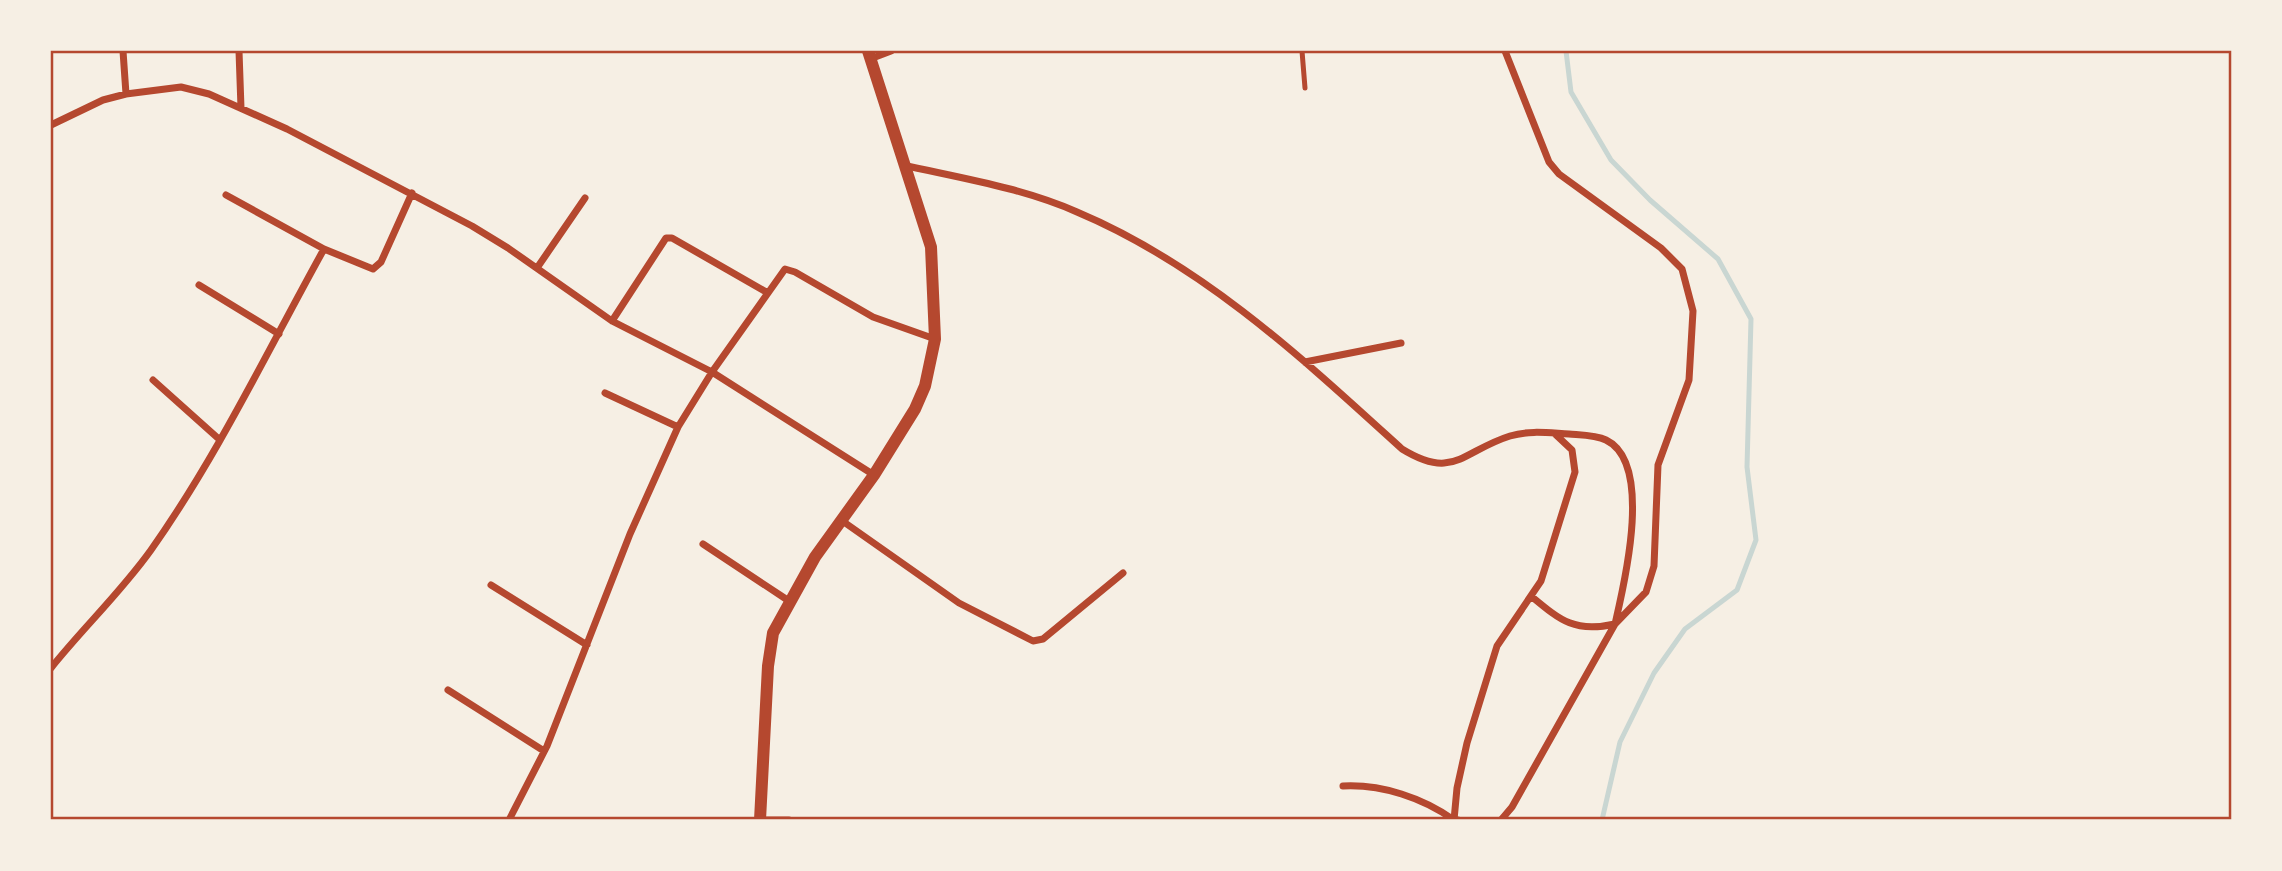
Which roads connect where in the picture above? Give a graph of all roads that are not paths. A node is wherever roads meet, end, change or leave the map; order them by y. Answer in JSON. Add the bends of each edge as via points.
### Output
{"nodes":[{"id":1,"x":123,"y":51,"type":"edge"},
{"id":2,"x":239,"y":51,"type":"edge"},
{"id":3,"x":891,"y":51,"type":"edge"},
{"id":4,"x":1303,"y":51,"type":"edge"},
{"id":5,"x":1505,"y":51,"type":"edge"},
{"id":6,"x":869,"y":55,"type":"edge"},
{"id":7,"x":1305,"y":88,"type":"dead end"},
{"id":8,"x":126,"y":94,"type":"junction"},
{"id":9,"x":241,"y":108,"type":"junction"},
{"id":10,"x":51,"y":125,"type":"edge"},
{"id":11,"x":902,"y":165,"type":"junction"},
{"id":12,"x":412,"y":193,"type":"junction"},
{"id":13,"x":226,"y":195,"type":"dead end"},
{"id":14,"x":585,"y":198,"type":"dead end"},
{"id":15,"x":324,"y":249,"type":"junction"},
{"id":16,"x":537,"y":268,"type":"junction"},
{"id":17,"x":199,"y":285,"type":"dead end"},
{"id":18,"x":768,"y":293,"type":"junction"},
{"id":19,"x":611,"y":321,"type":"junction"},
{"id":20,"x":279,"y":334,"type":"junction"},
{"id":21,"x":935,"y":340,"type":"junction"},
{"id":22,"x":1401,"y":343,"type":"dead end"},
{"id":23,"x":1305,"y":362,"type":"junction"},
{"id":24,"x":712,"y":372,"type":"junction"},
{"id":25,"x":153,"y":380,"type":"dead end"},
{"id":26,"x":606,"y":393,"type":"dead end"},
{"id":27,"x":678,"y":427,"type":"junction"},
{"id":28,"x":1555,"y":433,"type":"junction"},
{"id":29,"x":220,"y":440,"type":"junction"},
{"id":30,"x":874,"y":475,"type":"junction"},
{"id":31,"x":840,"y":520,"type":"junction"},
{"id":32,"x":703,"y":544,"type":"dead end"},
{"id":33,"x":1124,"y":572,"type":"dead end"},
{"id":34,"x":491,"y":585,"type":"dead end"},
{"id":35,"x":1531,"y":597,"type":"junction"},
{"id":36,"x":789,"y":601,"type":"junction"},
{"id":37,"x":1615,"y":624,"type":"junction"},
{"id":38,"x":587,"y":645,"type":"junction"},
{"id":39,"x":51,"y":668,"type":"edge"},
{"id":40,"x":448,"y":690,"type":"dead end"},
{"id":41,"x":544,"y":751,"type":"junction"},
{"id":42,"x":1343,"y":786,"type":"dead end"},
{"id":43,"x":509,"y":820,"type":"edge"},
{"id":44,"x":761,"y":820,"type":"edge"},
{"id":45,"x":789,"y":820,"type":"edge"},
{"id":46,"x":1456,"y":820,"type":"edge"},
{"id":47,"x":1501,"y":820,"type":"edge"}],
"edges":[{"from":1,"to":8,"type":"street"},
{"from":2,"to":9,"type":"street"},
{"from":3,"to":6,"type":"street"},
{"from":4,"to":7,"type":"lane"},
{"from":5,"to":37,"type":"street","via":[[1549,162],[1682,269],[1693,312],[1689,380],[1658,465],[1654,566],[1646,592]]},
{"from":6,"to":11,"type":"street"},
{"from":8,"to":9,"type":"street","via":[[192,89]]},
{"from":8,"to":10,"type":"street"},
{"from":9,"to":12,"type":"street"},
{"from":11,"to":21,"type":"street","via":[[931,247]]},
{"from":11,"to":23,"type":"street","via":[[1078,212],[1188,272]]},
{"from":12,"to":15,"type":"street","via":[[381,262],[373,268]]},
{"from":12,"to":16,"type":"street"},
{"from":13,"to":15,"type":"street"},
{"from":14,"to":16,"type":"street"},
{"from":15,"to":20,"type":"street"},
{"from":16,"to":19,"type":"street"},
{"from":17,"to":20,"type":"street"},
{"from":18,"to":19,"type":"street","via":[[672,238],[666,239]]},
{"from":18,"to":21,"type":"street","via":[[789,269],[873,317]]},
{"from":18,"to":24,"type":"street"},
{"from":19,"to":24,"type":"street"},
{"from":20,"to":29,"type":"street"},
{"from":21,"to":30,"type":"street","via":[[915,409]]},
{"from":22,"to":23,"type":"street"},
{"from":23,"to":28,"type":"street","via":[[1402,449],[1422,461],[1453,463],[1510,436]]},
{"from":24,"to":27,"type":"street"},
{"from":24,"to":30,"type":"street"},
{"from":25,"to":29,"type":"street"},
{"from":26,"to":27,"type":"street"},
{"from":27,"to":38,"type":"street"},
{"from":28,"to":35,"type":"street","via":[[1572,450],[1575,472],[1549,562]]},
{"from":28,"to":37,"type":"street","via":[[1606,440],[1624,461],[1632,532]]},
{"from":29,"to":39,"type":"street","via":[[151,550]]},
{"from":30,"to":31,"type":"street"},
{"from":31,"to":33,"type":"street","via":[[958,603],[1033,641],[1043,639]]},
{"from":31,"to":36,"type":"street"},
{"from":32,"to":36,"type":"street"},
{"from":34,"to":38,"type":"street"},
{"from":35,"to":37,"type":"street","via":[[1581,628]]},
{"from":35,"to":46,"type":"street","via":[[1497,646],[1457,788]]},
{"from":36,"to":44,"type":"street","via":[[771,645]]},
{"from":37,"to":47,"type":"street"},
{"from":38,"to":41,"type":"street"},
{"from":40,"to":41,"type":"street"},
{"from":41,"to":43,"type":"street"},
{"from":42,"to":46,"type":"street","via":[[1367,785],[1397,793]]},
{"from":44,"to":45,"type":"street"}]}
